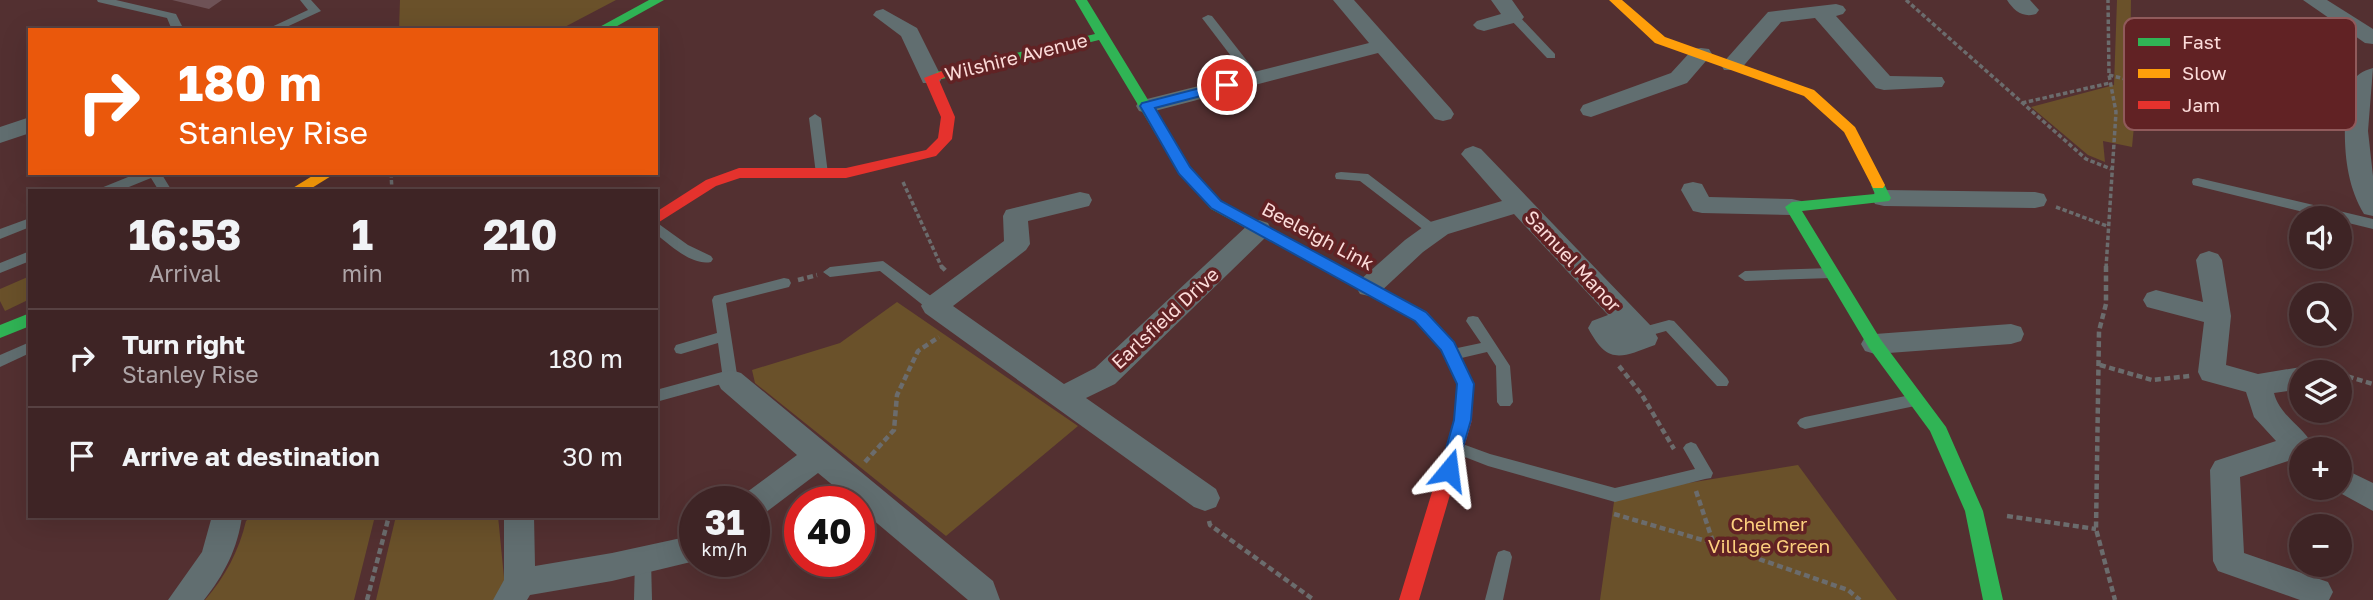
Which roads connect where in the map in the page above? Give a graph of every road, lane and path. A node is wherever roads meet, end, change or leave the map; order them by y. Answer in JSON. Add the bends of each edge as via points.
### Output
{"nodes":[{"id":1,"x":102,"y":0,"type":"edge"},
{"id":2,"x":305,"y":0,"type":"edge"},
{"id":3,"x":658,"y":0,"type":"edge"},
{"id":4,"x":1081,"y":0,"type":"edge"},
{"id":5,"x":1343,"y":0,"type":"edge"},
{"id":6,"x":1501,"y":0,"type":"edge"},
{"id":7,"x":1615,"y":0,"type":"edge"},
{"id":8,"x":1906,"y":0,"type":"edge"},
{"id":9,"x":2108,"y":0,"type":"edge"},
{"id":10,"x":2313,"y":0,"type":"edge"},
{"id":11,"x":1825,"y":6,"type":"edge"},
{"id":12,"x":883,"y":15,"type":"dead end"},
{"id":13,"x":1514,"y":17,"type":"junction"},
{"id":14,"x":1209,"y":18,"type":"dead end"},
{"id":15,"x":2341,"y":18,"type":"edge"},
{"id":16,"x":1483,"y":25,"type":"dead end"},
{"id":17,"x":2356,"y":27,"type":"edge"},
{"id":18,"x":177,"y":28,"type":"edge"},
{"id":19,"x":275,"y":28,"type":"edge"},
{"id":20,"x":604,"y":28,"type":"edge"},
{"id":21,"x":1101,"y":36,"type":"junction"},
{"id":22,"x":2373,"y":38,"type":"edge"},
{"id":23,"x":1381,"y":46,"type":"junction"},
{"id":24,"x":1701,"y":54,"type":"junction"},
{"id":25,"x":1551,"y":56,"type":"dead end"},
{"id":26,"x":1732,"y":65,"type":"junction"},
{"id":27,"x":2109,"y":75,"type":"junction"},
{"id":28,"x":2373,"y":75,"type":"edge"},
{"id":29,"x":931,"y":78,"type":"junction"},
{"id":30,"x":1254,"y":78,"type":"junction"},
{"id":31,"x":2124,"y":78,"type":"edge"},
{"id":32,"x":1934,"y":82,"type":"dead end"},
{"id":33,"x":2110,"y":83,"type":"junction"},
{"id":34,"x":2022,"y":103,"type":"junction"},
{"id":35,"x":1147,"y":106,"type":"junction"},
{"id":36,"x":1591,"y":110,"type":"dead end"},
{"id":37,"x":2356,"y":110,"type":"edge"},
{"id":38,"x":1443,"y":114,"type":"dead end"},
{"id":39,"x":815,"y":118,"type":"dead end"},
{"id":40,"x":28,"y":125,"type":"edge"},
{"id":41,"x":2356,"y":126,"type":"edge"},
{"id":42,"x":0,"y":135,"type":"edge"},
{"id":43,"x":1473,"y":154,"type":"dead end"},
{"id":44,"x":894,"y":162,"type":"junction"},
{"id":45,"x":2111,"y":169,"type":"junction"},
{"id":46,"x":821,"y":174,"type":"junction"},
{"id":47,"x":147,"y":175,"type":"edge"},
{"id":48,"x":154,"y":175,"type":"edge"},
{"id":49,"x":325,"y":175,"type":"edge"},
{"id":50,"x":1341,"y":176,"type":"dead end"},
{"id":51,"x":2198,"y":182,"type":"dead end"},
{"id":52,"x":111,"y":189,"type":"edge"},
{"id":53,"x":164,"y":189,"type":"edge"},
{"id":54,"x":299,"y":189,"type":"edge"},
{"id":55,"x":1693,"y":190,"type":"dead end"},
{"id":56,"x":1884,"y":198,"type":"junction"},
{"id":57,"x":1080,"y":200,"type":"dead end"},
{"id":58,"x":2035,"y":200,"type":"joint"},
{"id":59,"x":1519,"y":204,"type":"junction"},
{"id":60,"x":1792,"y":207,"type":"junction"},
{"id":61,"x":2373,"y":208,"type":"edge"},
{"id":62,"x":658,"y":218,"type":"edge"},
{"id":63,"x":28,"y":223,"type":"edge"},
{"id":64,"x":2373,"y":224,"type":"edge"},
{"id":65,"x":2107,"y":226,"type":"junction"},
{"id":66,"x":658,"y":229,"type":"edge"},
{"id":67,"x":1259,"y":229,"type":"junction"},
{"id":68,"x":1434,"y":231,"type":"junction"},
{"id":69,"x":0,"y":234,"type":"edge"},
{"id":70,"x":28,"y":257,"type":"edge"},
{"id":71,"x":706,"y":260,"type":"dead end"},
{"id":72,"x":2209,"y":260,"type":"dead end"},
{"id":73,"x":0,"y":268,"type":"edge"},
{"id":74,"x":830,"y":272,"type":"joint"},
{"id":75,"x":1832,"y":273,"type":"junction"},
{"id":76,"x":1745,"y":276,"type":"dead end"},
{"id":77,"x":784,"y":283,"type":"joint"},
{"id":78,"x":961,"y":285,"type":"junction"},
{"id":79,"x":1369,"y":287,"type":"junction"},
{"id":80,"x":2156,"y":300,"type":"dead end"},
{"id":81,"x":934,"y":306,"type":"junction"},
{"id":82,"x":2218,"y":316,"type":"junction"},
{"id":83,"x":28,"y":319,"type":"edge"},
{"id":84,"x":1473,"y":321,"type":"dead end"},
{"id":85,"x":958,"y":323,"type":"junction"},
{"id":86,"x":1633,"y":325,"type":"junction"},
{"id":87,"x":0,"y":332,"type":"edge"},
{"id":88,"x":2011,"y":334,"type":"dead end"},
{"id":89,"x":724,"y":336,"type":"junction"},
{"id":90,"x":1875,"y":344,"type":"junction"},
{"id":91,"x":1491,"y":346,"type":"junction"},
{"id":92,"x":1619,"y":348,"type":"joint"},
{"id":93,"x":28,"y":349,"type":"edge"},
{"id":94,"x":681,"y":349,"type":"dead end"},
{"id":95,"x":1451,"y":354,"type":"junction"},
{"id":96,"x":0,"y":361,"type":"edge"},
{"id":97,"x":2100,"y":365,"type":"junction"},
{"id":98,"x":2212,"y":372,"type":"junction"},
{"id":99,"x":731,"y":378,"type":"junction"},
{"id":100,"x":2352,"y":378,"type":"edge"},
{"id":101,"x":2289,"y":380,"type":"edge"},
{"id":102,"x":1722,"y":382,"type":"dead end"},
{"id":103,"x":2373,"y":384,"type":"edge"},
{"id":104,"x":2258,"y":385,"type":"junction"},
{"id":105,"x":658,"y":396,"type":"edge"},
{"id":106,"x":1062,"y":397,"type":"junction"},
{"id":107,"x":1917,"y":400,"type":"junction"},
{"id":108,"x":1505,"y":402,"type":"dead end"},
{"id":109,"x":1805,"y":423,"type":"dead end"},
{"id":110,"x":2290,"y":437,"type":"edge"},
{"id":111,"x":1455,"y":448,"type":"junction"},
{"id":112,"x":1691,"y":448,"type":"dead end"},
{"id":113,"x":2289,"y":451,"type":"edge"},
{"id":114,"x":818,"y":456,"type":"junction"},
{"id":115,"x":1690,"y":476,"type":"junction"},
{"id":116,"x":852,"y":484,"type":"junction"},
{"id":117,"x":2352,"y":486,"type":"edge"},
{"id":118,"x":770,"y":492,"type":"edge"},
{"id":119,"x":1205,"y":498,"type":"joint"},
{"id":120,"x":2373,"y":498,"type":"edge"},
{"id":121,"x":1600,"y":510,"type":"dead end"},
{"id":122,"x":1975,"y":511,"type":"junction"},
{"id":123,"x":227,"y":518,"type":"edge"},
{"id":124,"x":388,"y":518,"type":"edge"},
{"id":125,"x":519,"y":518,"type":"edge"},
{"id":126,"x":2096,"y":529,"type":"junction"},
{"id":127,"x":1713,"y":543,"type":"junction"},
{"id":128,"x":679,"y":552,"type":"edge"},
{"id":129,"x":1504,"y":557,"type":"dead end"},
{"id":130,"x":643,"y":560,"type":"junction"},
{"id":131,"x":515,"y":591,"type":"edge"},
{"id":132,"x":2317,"y":592,"type":"dead end"},
{"id":133,"x":184,"y":600,"type":"edge"},
{"id":134,"x":367,"y":600,"type":"edge"},
{"id":135,"x":643,"y":600,"type":"edge"},
{"id":136,"x":984,"y":600,"type":"edge"},
{"id":137,"x":1314,"y":600,"type":"edge"},
{"id":138,"x":1409,"y":600,"type":"edge"},
{"id":139,"x":1494,"y":600,"type":"edge"},
{"id":140,"x":1860,"y":600,"type":"edge"},
{"id":141,"x":1993,"y":600,"type":"edge"},
{"id":142,"x":2115,"y":600,"type":"edge"}],
"edges":[{"from":1,"to":18,"type":"lane","via":[[172,16]]},
{"from":2,"to":19,"type":"lane","via":[[315,11]]},
{"from":3,"to":20,"type":"street"},
{"from":4,"to":21,"type":"street","name":"Beeleigh Link"},
{"from":5,"to":23,"type":"street"},
{"from":6,"to":13,"type":"street"},
{"from":7,"to":24,"type":"street","via":[[1660,40]]},
{"from":8,"to":34,"type":"path"},
{"from":9,"to":27,"type":"path"},
{"from":10,"to":15,"type":"street"},
{"from":11,"to":26,"type":"street","via":[[1775,16]]},
{"from":11,"to":32,"type":"street","via":[[1884,83]]},
{"from":12,"to":29,"type":"street","name":"Wilshire Avenue","via":[[910,33]]},
{"from":13,"to":16,"type":"street"},
{"from":13,"to":25,"type":"lane"},
{"from":14,"to":30,"type":"lane"},
{"from":17,"to":22,"type":"street"},
{"from":21,"to":29,"type":"street","name":"Wilshire Avenue"},
{"from":21,"to":35,"type":"street","name":"Beeleigh Link"},
{"from":23,"to":30,"type":"street"},
{"from":23,"to":38,"type":"street"},
{"from":24,"to":26,"type":"street"},
{"from":24,"to":36,"type":"street","via":[[1679,78]]},
{"from":26,"to":56,"type":"street","via":[[1809,93],[1850,130]]},
{"from":27,"to":31,"type":"path"},
{"from":27,"to":33,"type":"path"},
{"from":28,"to":37,"type":"street","via":[[2360,84]]},
{"from":29,"to":44,"type":"street","name":"Wilshire Avenue","via":[[948,117],[945,139],[931,153]]},
{"from":30,"to":35,"type":"street"},
{"from":33,"to":34,"type":"path"},
{"from":33,"to":45,"type":"path","via":[[2116,112]]},
{"from":34,"to":45,"type":"path","via":[[2086,159]]},
{"from":35,"to":67,"type":"street","name":"Beeleigh Link","via":[[1184,170],[1200,188],[1216,205]]},
{"from":39,"to":46,"type":"lane"},
{"from":40,"to":42,"type":"street"},
{"from":41,"to":61,"type":"street","via":[[2362,189]]},
{"from":43,"to":59,"type":"street","name":"Samuel Manor"},
{"from":44,"to":46,"type":"street","name":"Wilshire Avenue"},
{"from":44,"to":78,"type":"path","via":[[941,267]]},
{"from":45,"to":65,"type":"path"},
{"from":46,"to":62,"type":"street","name":"Wilshire Avenue","via":[[739,173],[712,183]]},
{"from":47,"to":52,"type":"lane"},
{"from":48,"to":53,"type":"lane"},
{"from":49,"to":54,"type":"street"},
{"from":50,"to":68,"type":"lane","via":[[1363,177]]},
{"from":51,"to":64,"type":"lane"},
{"from":55,"to":60,"type":"street","via":[[1702,205]]},
{"from":56,"to":58,"type":"street"},
{"from":56,"to":60,"type":"street"},
{"from":57,"to":78,"type":"street","via":[[1015,216],[1017,244]]},
{"from":58,"to":65,"type":"path"},
{"from":59,"to":68,"type":"street","name":"Samuel Manor"},
{"from":59,"to":86,"type":"street","name":"Samuel Manor"},
{"from":60,"to":75,"type":"street"},
{"from":63,"to":69,"type":"lane"},
{"from":65,"to":97,"type":"path"},
{"from":66,"to":71,"type":"lane"},
{"from":67,"to":79,"type":"street","name":"Beeleigh Link"},
{"from":67,"to":106,"type":"street","name":"Earlsfield Drive","via":[[1105,376]]},
{"from":68,"to":79,"type":"street","name":"Samuel Manor"},
{"from":70,"to":73,"type":"lane"},
{"from":72,"to":82,"type":"street"},
{"from":74,"to":77,"type":"path"},
{"from":74,"to":81,"type":"lane","via":[[883,266]]},
{"from":75,"to":76,"type":"lane"},
{"from":75,"to":90,"type":"street"},
{"from":77,"to":89,"type":"lane","via":[[719,300]]},
{"from":78,"to":81,"type":"street"},
{"from":79,"to":95,"type":"street","name":"Beeleigh Link","via":[[1421,316]]},
{"from":80,"to":82,"type":"street"},
{"from":81,"to":85,"type":"street"},
{"from":82,"to":98,"type":"street"},
{"from":83,"to":87,"type":"street"},
{"from":84,"to":91,"type":"lane"},
{"from":85,"to":106,"type":"street"},
{"from":85,"to":116,"type":"path","via":[[918,351],[897,395],[894,430],[863,464]]},
{"from":86,"to":92,"type":"street","name":"Samuel Manor","via":[[1601,328]]},
{"from":86,"to":102,"type":"lane","via":[[1669,326]]},
{"from":88,"to":90,"type":"street"},
{"from":89,"to":94,"type":"lane"},
{"from":89,"to":99,"type":"lane"},
{"from":90,"to":107,"type":"street"},
{"from":91,"to":95,"type":"lane"},
{"from":91,"to":108,"type":"lane","via":[[1503,366]]},
{"from":92,"to":115,"type":"path","via":[[1618,366],[1642,395]]},
{"from":93,"to":96,"type":"lane"},
{"from":95,"to":111,"type":"street","name":"Beeleigh Link","via":[[1465,384],[1463,420]]},
{"from":97,"to":98,"type":"path","via":[[2152,380]]},
{"from":97,"to":126,"type":"path"},
{"from":98,"to":104,"type":"street"},
{"from":99,"to":105,"type":"lane"},
{"from":99,"to":114,"type":"street"},
{"from":100,"to":103,"type":"path"},
{"from":101,"to":104,"type":"street"},
{"from":104,"to":110,"type":"street","via":[[2264,410]]},
{"from":106,"to":119,"type":"street"},
{"from":107,"to":109,"type":"lane"},
{"from":107,"to":122,"type":"street","via":[[1937,427]]},
{"from":111,"to":115,"type":"lane","via":[[1615,495]]},
{"from":111,"to":138,"type":"street","name":"Beeleigh Link"},
{"from":112,"to":115,"type":"lane","via":[[1705,473]]},
{"from":113,"to":132,"type":"street","via":[[2225,470],[2229,561]]},
{"from":114,"to":116,"type":"street"},
{"from":114,"to":118,"type":"street"},
{"from":115,"to":127,"type":"path"},
{"from":116,"to":136,"type":"street","via":[[982,591]]},
{"from":117,"to":120,"type":"street"},
{"from":119,"to":137,"type":"path","via":[[1210,525]]},
{"from":121,"to":127,"type":"path"},
{"from":122,"to":126,"type":"path"},
{"from":122,"to":141,"type":"street"},
{"from":123,"to":133,"type":"street","via":[[219,552]]},
{"from":124,"to":134,"type":"path"},
{"from":125,"to":131,"type":"street"},
{"from":126,"to":142,"type":"path"},
{"from":127,"to":140,"type":"path","via":[[1848,590]]},
{"from":128,"to":130,"type":"street"},
{"from":129,"to":139,"type":"lane"},
{"from":130,"to":131,"type":"street"},
{"from":130,"to":135,"type":"lane"}]}
